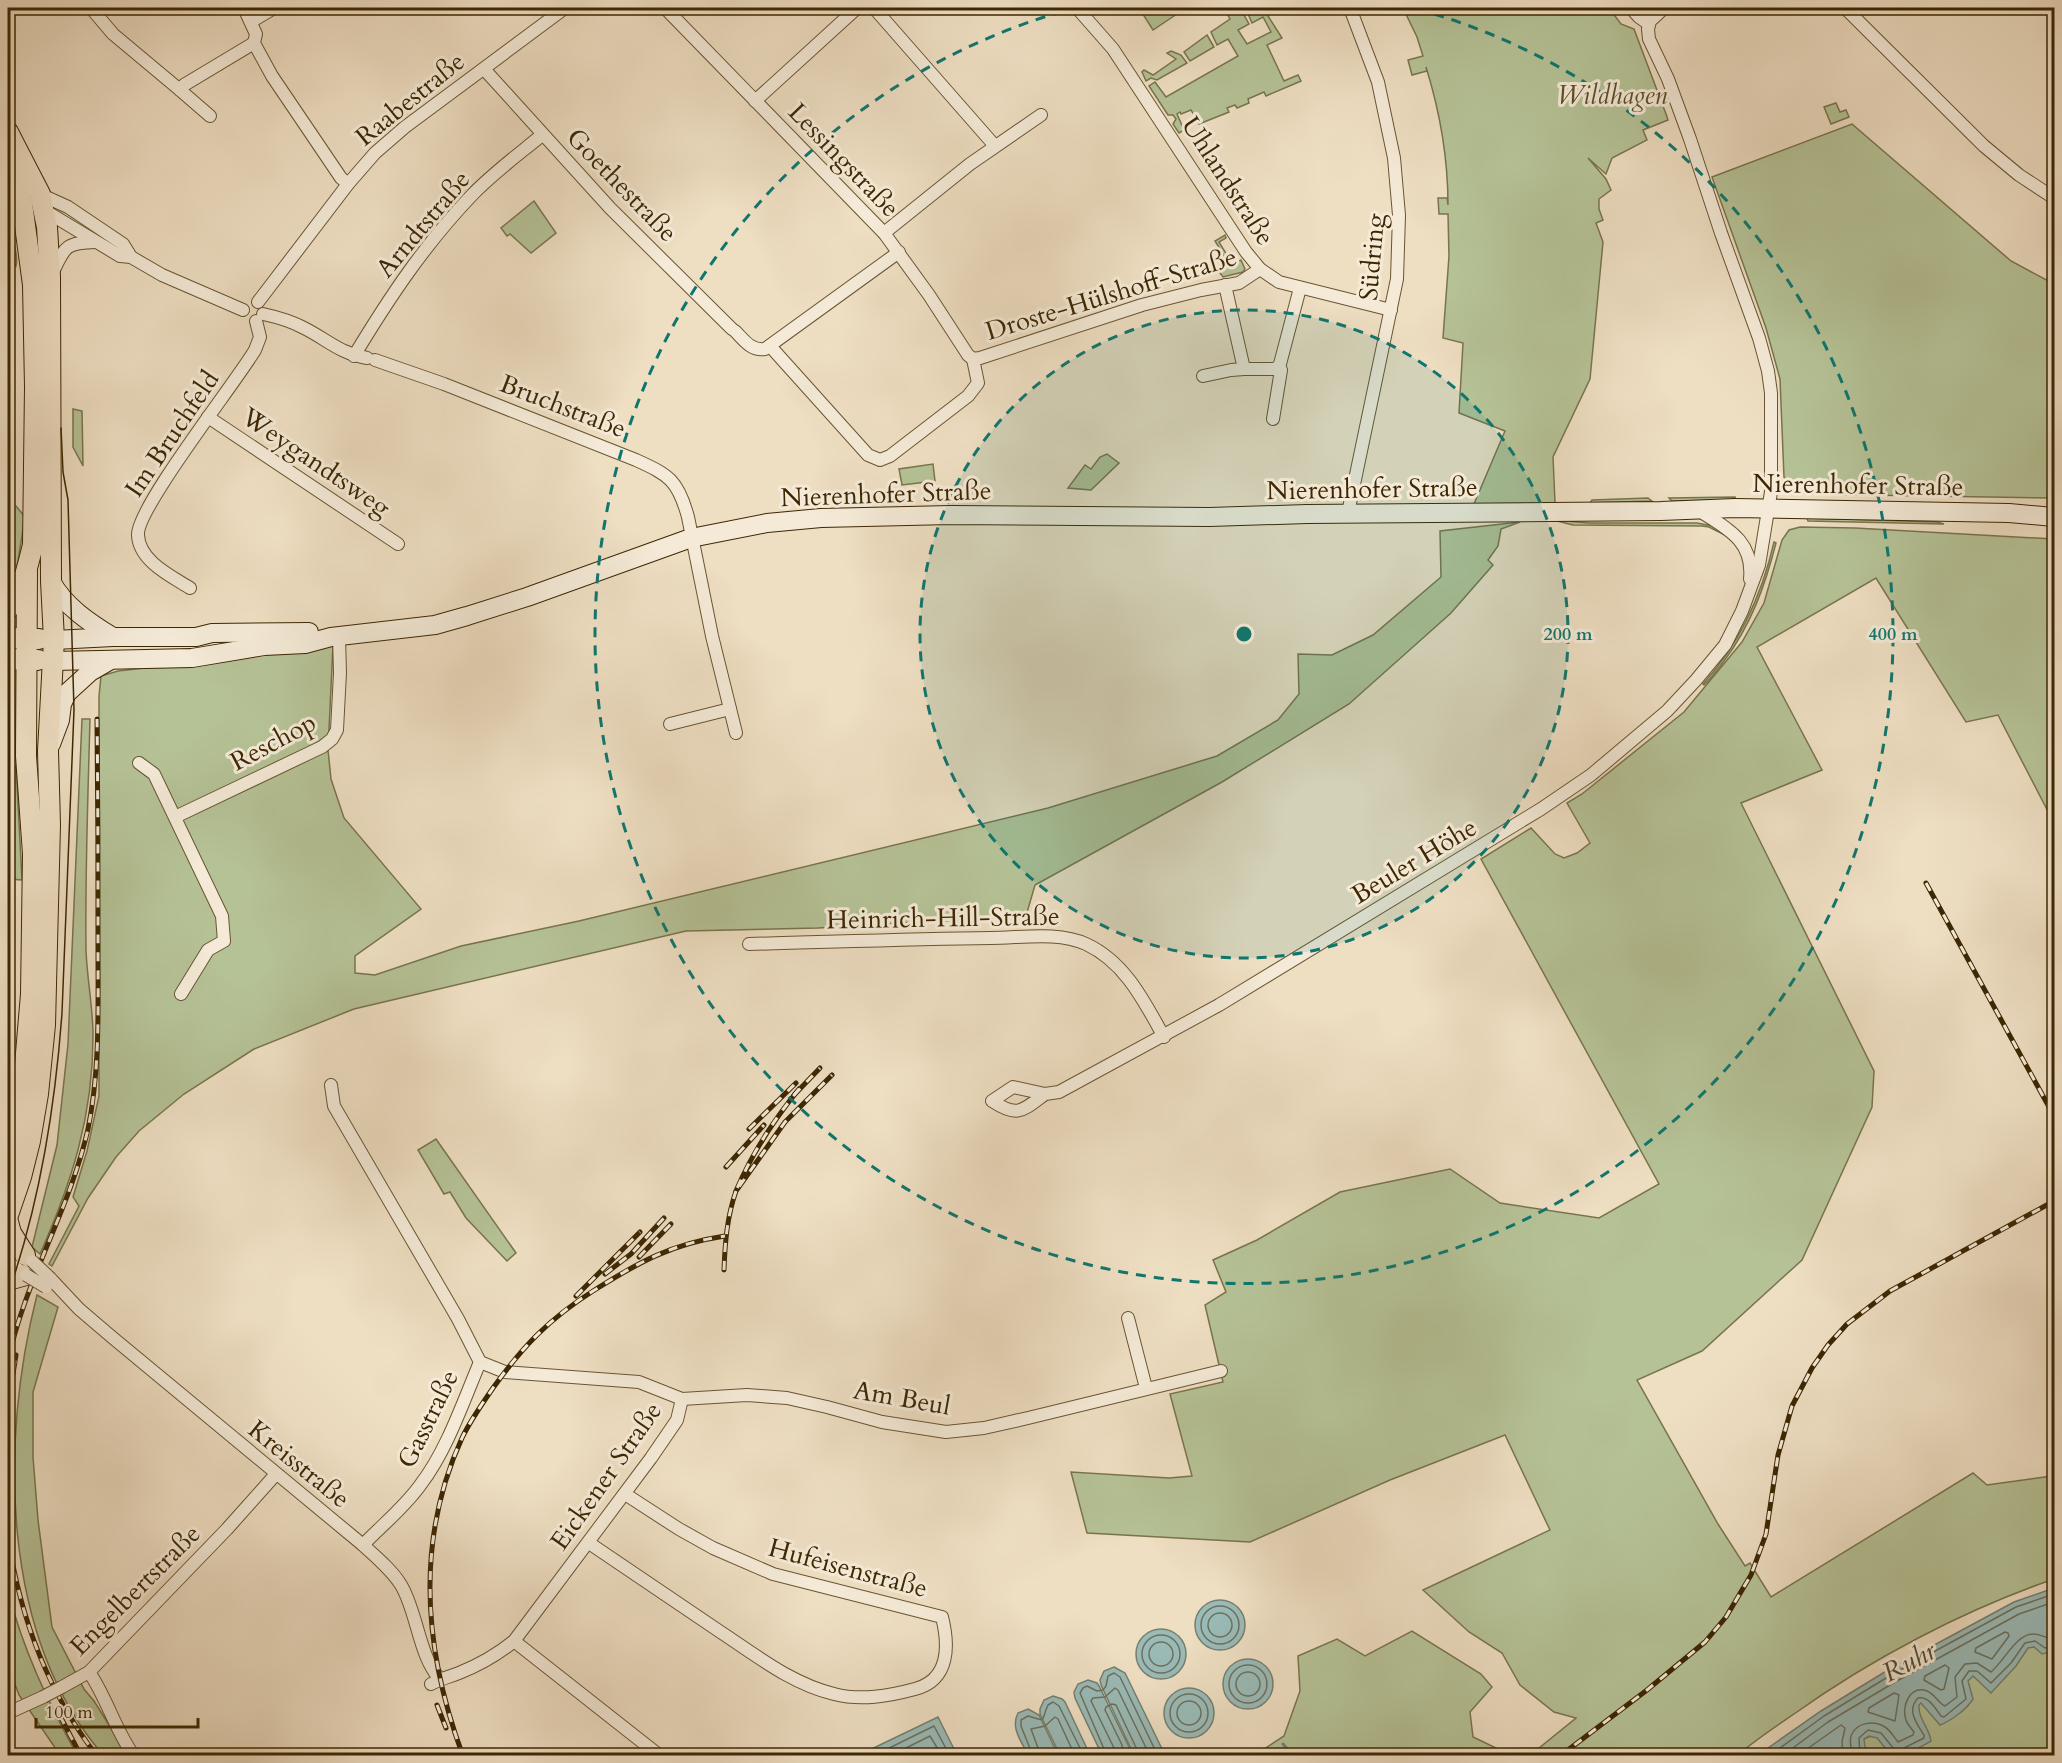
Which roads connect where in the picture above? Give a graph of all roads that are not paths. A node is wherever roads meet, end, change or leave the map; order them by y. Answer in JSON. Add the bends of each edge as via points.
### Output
{"nodes":[{"id":1,"x":91,"y":8,"type":"edge"},
{"id":2,"x":244,"y":8,"type":"edge"},
{"id":3,"x":274,"y":8,"type":"edge"},
{"id":4,"x":566,"y":8,"type":"edge"},
{"id":5,"x":665,"y":8,"type":"edge"},
{"id":6,"x":857,"y":8,"type":"edge"},
{"id":7,"x":874,"y":8,"type":"edge"},
{"id":8,"x":1077,"y":8,"type":"edge"},
{"id":9,"x":1350,"y":8,"type":"edge"},
{"id":10,"x":1631,"y":8,"type":"edge"},
{"id":11,"x":1664,"y":8,"type":"edge"},
{"id":12,"x":1845,"y":8,"type":"edge"},
{"id":13,"x":252,"y":21,"type":"junction"},
{"id":14,"x":1649,"y":24,"type":"junction"},
{"id":15,"x":254,"y":43,"type":"junction"},
{"id":16,"x":484,"y":69,"type":"junction"},
{"id":17,"x":180,"y":90,"type":"junction"},
{"id":18,"x":755,"y":101,"type":"junction"},
{"id":19,"x":1041,"y":115,"type":"dead end"},
{"id":20,"x":210,"y":116,"type":"dead end"},
{"id":21,"x":8,"y":132,"type":"edge"},
{"id":22,"x":542,"y":135,"type":"junction"},
{"id":23,"x":995,"y":146,"type":"junction"},
{"id":24,"x":8,"y":164,"type":"edge"},
{"id":25,"x":348,"y":184,"type":"junction"},
{"id":26,"x":13,"y":194,"type":"edge"},
{"id":27,"x":2055,"y":198,"type":"edge"},
{"id":28,"x":42,"y":202,"type":"junction"},
{"id":29,"x":884,"y":233,"type":"junction"},
{"id":30,"x":97,"y":242,"type":"junction"},
{"id":31,"x":898,"y":252,"type":"junction"},
{"id":32,"x":131,"y":257,"type":"junction"},
{"id":33,"x":1260,"y":268,"type":"junction"},
{"id":34,"x":50,"y":277,"type":"junction"},
{"id":35,"x":1225,"y":285,"type":"junction"},
{"id":36,"x":1300,"y":288,"type":"junction"},
{"id":37,"x":1391,"y":310,"type":"junction"},
{"id":38,"x":259,"y":312,"type":"junction"},
{"id":39,"x":770,"y":346,"type":"junction"},
{"id":40,"x":354,"y":356,"type":"junction"},
{"id":41,"x":973,"y":359,"type":"junction"},
{"id":42,"x":1244,"y":369,"type":"junction"},
{"id":43,"x":1276,"y":369,"type":"junction"},
{"id":44,"x":1203,"y":376,"type":"dead end"},
{"id":45,"x":208,"y":417,"type":"junction"},
{"id":46,"x":1273,"y":419,"type":"dead end"},
{"id":47,"x":1769,"y":508,"type":"junction"},
{"id":48,"x":1698,"y":510,"type":"junction"},
{"id":49,"x":1348,"y":513,"type":"junction"},
{"id":50,"x":2055,"y":517,"type":"edge"},
{"id":51,"x":691,"y":538,"type":"junction"},
{"id":52,"x":398,"y":544,"type":"dead end"},
{"id":53,"x":27,"y":571,"type":"junction"},
{"id":54,"x":51,"y":581,"type":"junction"},
{"id":55,"x":190,"y":588,"type":"dead end"},
{"id":56,"x":1749,"y":595,"type":"junction"},
{"id":57,"x":8,"y":609,"type":"edge"},
{"id":58,"x":335,"y":636,"type":"junction"},
{"id":59,"x":113,"y":637,"type":"junction"},
{"id":60,"x":17,"y":638,"type":"edge"},
{"id":61,"x":54,"y":640,"type":"junction"},
{"id":62,"x":17,"y":660,"type":"edge"},
{"id":63,"x":110,"y":660,"type":"junction"},
{"id":64,"x":53,"y":661,"type":"junction"},
{"id":65,"x":8,"y":685,"type":"edge"},
{"id":66,"x":25,"y":705,"type":"junction"},
{"id":67,"x":730,"y":709,"type":"junction"},
{"id":68,"x":670,"y":724,"type":"dead end"},
{"id":69,"x":736,"y":733,"type":"dead end"},
{"id":70,"x":48,"y":751,"type":"junction"},
{"id":71,"x":139,"y":763,"type":"dead end"},
{"id":72,"x":175,"y":817,"type":"junction"},
{"id":73,"x":749,"y":944,"type":"dead end"},
{"id":74,"x":181,"y":994,"type":"dead end"},
{"id":75,"x":1164,"y":1037,"type":"junction"},
{"id":76,"x":331,"y":1084,"type":"dead end"},
{"id":77,"x":1045,"y":1094,"type":"dead end"},
{"id":78,"x":8,"y":1162,"type":"edge"},
{"id":79,"x":8,"y":1215,"type":"edge"},
{"id":80,"x":8,"y":1222,"type":"edge"},
{"id":81,"x":18,"y":1264,"type":"edge"},
{"id":82,"x":1128,"y":1318,"type":"dead end"},
{"id":83,"x":480,"y":1362,"type":"junction"},
{"id":84,"x":1221,"y":1371,"type":"dead end"},
{"id":85,"x":1146,"y":1388,"type":"junction"},
{"id":86,"x":682,"y":1399,"type":"junction"},
{"id":87,"x":276,"y":1474,"type":"junction"},
{"id":88,"x":625,"y":1494,"type":"junction"},
{"id":89,"x":588,"y":1543,"type":"junction"},
{"id":90,"x":363,"y":1545,"type":"junction"},
{"id":91,"x":514,"y":1641,"type":"junction"},
{"id":92,"x":88,"y":1672,"type":"junction"},
{"id":93,"x":436,"y":1681,"type":"joint"},
{"id":94,"x":8,"y":1713,"type":"edge"},
{"id":95,"x":134,"y":1755,"type":"edge"},
{"id":96,"x":660,"y":1755,"type":"edge"}],
"edges":[{"from":1,"to":17,"type":"street","via":[[113,34]]},
{"from":2,"to":13,"type":"street"},
{"from":3,"to":13,"type":"street"},
{"from":4,"to":16,"type":"street","name":"Raabestraße"},
{"from":5,"to":18,"type":"street","name":"Lessingstraße"},
{"from":6,"to":18,"type":"street"},
{"from":7,"to":23,"type":"street"},
{"from":8,"to":33,"type":"street","name":"Uhlandstraße","via":[[1113,48]]},
{"from":9,"to":37,"type":"street","name":"Südring","via":[[1376,74],[1394,158],[1398,258]]},
{"from":10,"to":14,"type":"street"},
{"from":11,"to":14,"type":"street"},
{"from":12,"to":27,"type":"street","via":[[1984,146]]},
{"from":13,"to":15,"type":"street"},
{"from":14,"to":47,"type":"street","via":[[1652,47],[1690,139],[1768,371],[1772,428]]},
{"from":15,"to":17,"type":"street"},
{"from":15,"to":25,"type":"street"},
{"from":16,"to":22,"type":"street","name":"Goethestraße"},
{"from":16,"to":25,"type":"street","name":"Raabestraße","via":[[390,139]]},
{"from":17,"to":20,"type":"street"},
{"from":18,"to":29,"type":"street","name":"Lessingstraße"},
{"from":19,"to":23,"type":"street"},
{"from":21,"to":28,"type":"main road"},
{"from":22,"to":39,"type":"street","name":"Goethestraße","via":[[750,346]]},
{"from":22,"to":40,"type":"street","name":"Arndtstraße","via":[[472,195],[428,245],[404,275]]},
{"from":23,"to":29,"type":"street"},
{"from":24,"to":26,"type":"main road"},
{"from":25,"to":38,"type":"street","name":"Raabestraße"},
{"from":26,"to":28,"type":"street"},
{"from":26,"to":28,"type":"street"},
{"from":26,"to":53,"type":"main road","via":[[33,285],[34,519]]},
{"from":28,"to":30,"type":"street"},
{"from":28,"to":32,"type":"street","via":[[68,207],[123,244]]},
{"from":28,"to":34,"type":"main road"},
{"from":29,"to":31,"type":"street","name":"Lessingstraße"},
{"from":30,"to":32,"type":"street","via":[[120,256]]},
{"from":30,"to":34,"type":"street","via":[[69,245]]},
{"from":31,"to":39,"type":"street"},
{"from":31,"to":41,"type":"street","name":"Lessingstraße"},
{"from":32,"to":38,"type":"street","via":[[162,275],[243,310],[248,302],[254,301]]},
{"from":33,"to":35,"type":"street","name":"Droste-Hülshoff-Straße","via":[[1239,283]]},
{"from":33,"to":36,"type":"street","name":"Uhlandstraße","via":[[1279,282]]},
{"from":34,"to":54,"type":"main road"},
{"from":35,"to":41,"type":"street","name":"Droste-Hülshoff-Straße","via":[[1142,305]]},
{"from":35,"to":42,"type":"street"},
{"from":36,"to":37,"type":"street","name":"Uhlandstraße"},
{"from":36,"to":43,"type":"street"},
{"from":37,"to":49,"type":"street","name":"Südring"},
{"from":38,"to":40,"type":"street","name":"Bruchstraße","via":[[304,327]]},
{"from":38,"to":45,"type":"street","name":"Im Bruchfeld","via":[[260,337],[255,350]]},
{"from":39,"to":41,"type":"street","via":[[868,455],[880,460],[968,396],[978,383]]},
{"from":40,"to":51,"type":"street","name":"Bruchstraße","via":[[444,384],[664,472],[683,499]]},
{"from":42,"to":43,"type":"street"},
{"from":42,"to":44,"type":"street"},
{"from":43,"to":46,"type":"street","via":[[1281,370]]},
{"from":45,"to":52,"type":"street","name":"Weygandtsweg"},
{"from":45,"to":55,"type":"street","name":"Im Bruchfeld","via":[[151,501],[138,530],[139,542],[150,560]]},
{"from":47,"to":48,"type":"main road","name":"Nierenhofer Straße"},
{"from":47,"to":50,"type":"main road","name":"Nierenhofer Straße"},
{"from":47,"to":56,"type":"street","name":"Beuler Höhe","via":[[1759,565]]},
{"from":48,"to":49,"type":"main road","name":"Nierenhofer Straße"},
{"from":48,"to":56,"type":"street","name":"Beuler Höhe","via":[[1734,534],[1748,552]]},
{"from":49,"to":51,"type":"main road","name":"Nierenhofer Straße","via":[[1197,518],[821,518],[767,523]]},
{"from":51,"to":58,"type":"main road","name":"Nierenhofer Straße","via":[[467,616],[425,626]]},
{"from":51,"to":67,"type":"street"},
{"from":53,"to":57,"type":"main road"},
{"from":53,"to":60,"type":"main road"},
{"from":54,"to":59,"type":"main road","via":[[79,614]]},
{"from":54,"to":61,"type":"main road"},
{"from":56,"to":75,"type":"street","name":"Beuler Höhe","via":[[1725,645],[1696,681],[1591,775]]},
{"from":58,"to":59,"type":"main road","name":"Nierenhofer Straße","via":[[264,632]]},
{"from":58,"to":63,"type":"main road","name":"Nierenhofer Straße","via":[[305,644],[264,646],[192,658]]},
{"from":58,"to":72,"type":"street","name":"Reschop","via":[[340,673],[337,730],[332,739]]},
{"from":59,"to":61,"type":"main road","name":"Nierenhofer Straße"},
{"from":60,"to":61,"type":"main road"},
{"from":60,"to":62,"type":"main road"},
{"from":61,"to":64,"type":"main road"},
{"from":62,"to":64,"type":"main road"},
{"from":62,"to":66,"type":"main road"},
{"from":63,"to":64,"type":"main road","name":"Nierenhofer Straße"},
{"from":63,"to":70,"type":"main road","via":[[67,693]]},
{"from":64,"to":70,"type":"main road"},
{"from":65,"to":66,"type":"main road"},
{"from":66,"to":78,"type":"main road","via":[[33,854],[32,994],[22,1101]]},
{"from":67,"to":68,"type":"street"},
{"from":67,"to":69,"type":"street"},
{"from":70,"to":79,"type":"main road","via":[[49,860],[42,1059],[30,1141]]},
{"from":71,"to":72,"type":"street","via":[[154,774]]},
{"from":72,"to":74,"type":"street","via":[[222,916],[224,941],[208,950]]},
{"from":73,"to":75,"type":"street","name":"Heinrich-Hill-Straße","via":[[1073,939],[1101,952],[1126,975]]},
{"from":75,"to":77,"type":"street","name":"Beuler Höhe","via":[[1059,1092]]},
{"from":76,"to":83,"type":"street","via":[[334,1106]]},
{"from":80,"to":81,"type":"main road"},
{"from":81,"to":87,"type":"street","name":"Kreisstraße","bridge":true,"via":[[48,1282]]},
{"from":82,"to":85,"type":"street"},
{"from":83,"to":86,"type":"street","name":"Eickener Straße","via":[[512,1373],[639,1382]]},
{"from":83,"to":90,"type":"street","name":"Gasstraße","via":[[450,1433],[421,1485]]},
{"from":84,"to":85,"type":"street","name":"Am Beul"},
{"from":85,"to":86,"type":"street","name":"Am Beul","via":[[984,1428],[946,1432],[882,1422],[787,1398],[747,1395]]},
{"from":86,"to":88,"type":"street","name":"Eickener Straße","via":[[677,1420]]},
{"from":87,"to":90,"type":"street","name":"Kreisstraße"},
{"from":87,"to":92,"type":"street","name":"Engelbertstraße"},
{"from":88,"to":89,"type":"street","name":"Eickener Straße"},
{"from":88,"to":89,"type":"street","name":"Hufeisenstraße","via":[[713,1548],[773,1574],[942,1617],[947,1648],[940,1672],[921,1688],[887,1696],[834,1694],[785,1674]]},
{"from":89,"to":91,"type":"street","name":"Eickener Straße"},
{"from":90,"to":93,"type":"street","name":"Kreisstraße","via":[[401,1584]]},
{"from":91,"to":93,"type":"street","name":"Eickener Straße","via":[[501,1653]]},
{"from":91,"to":96,"type":"street"},
{"from":92,"to":94,"type":"street","name":"Engelbertstraße","bridge":true},
{"from":92,"to":95,"type":"street"}]}
